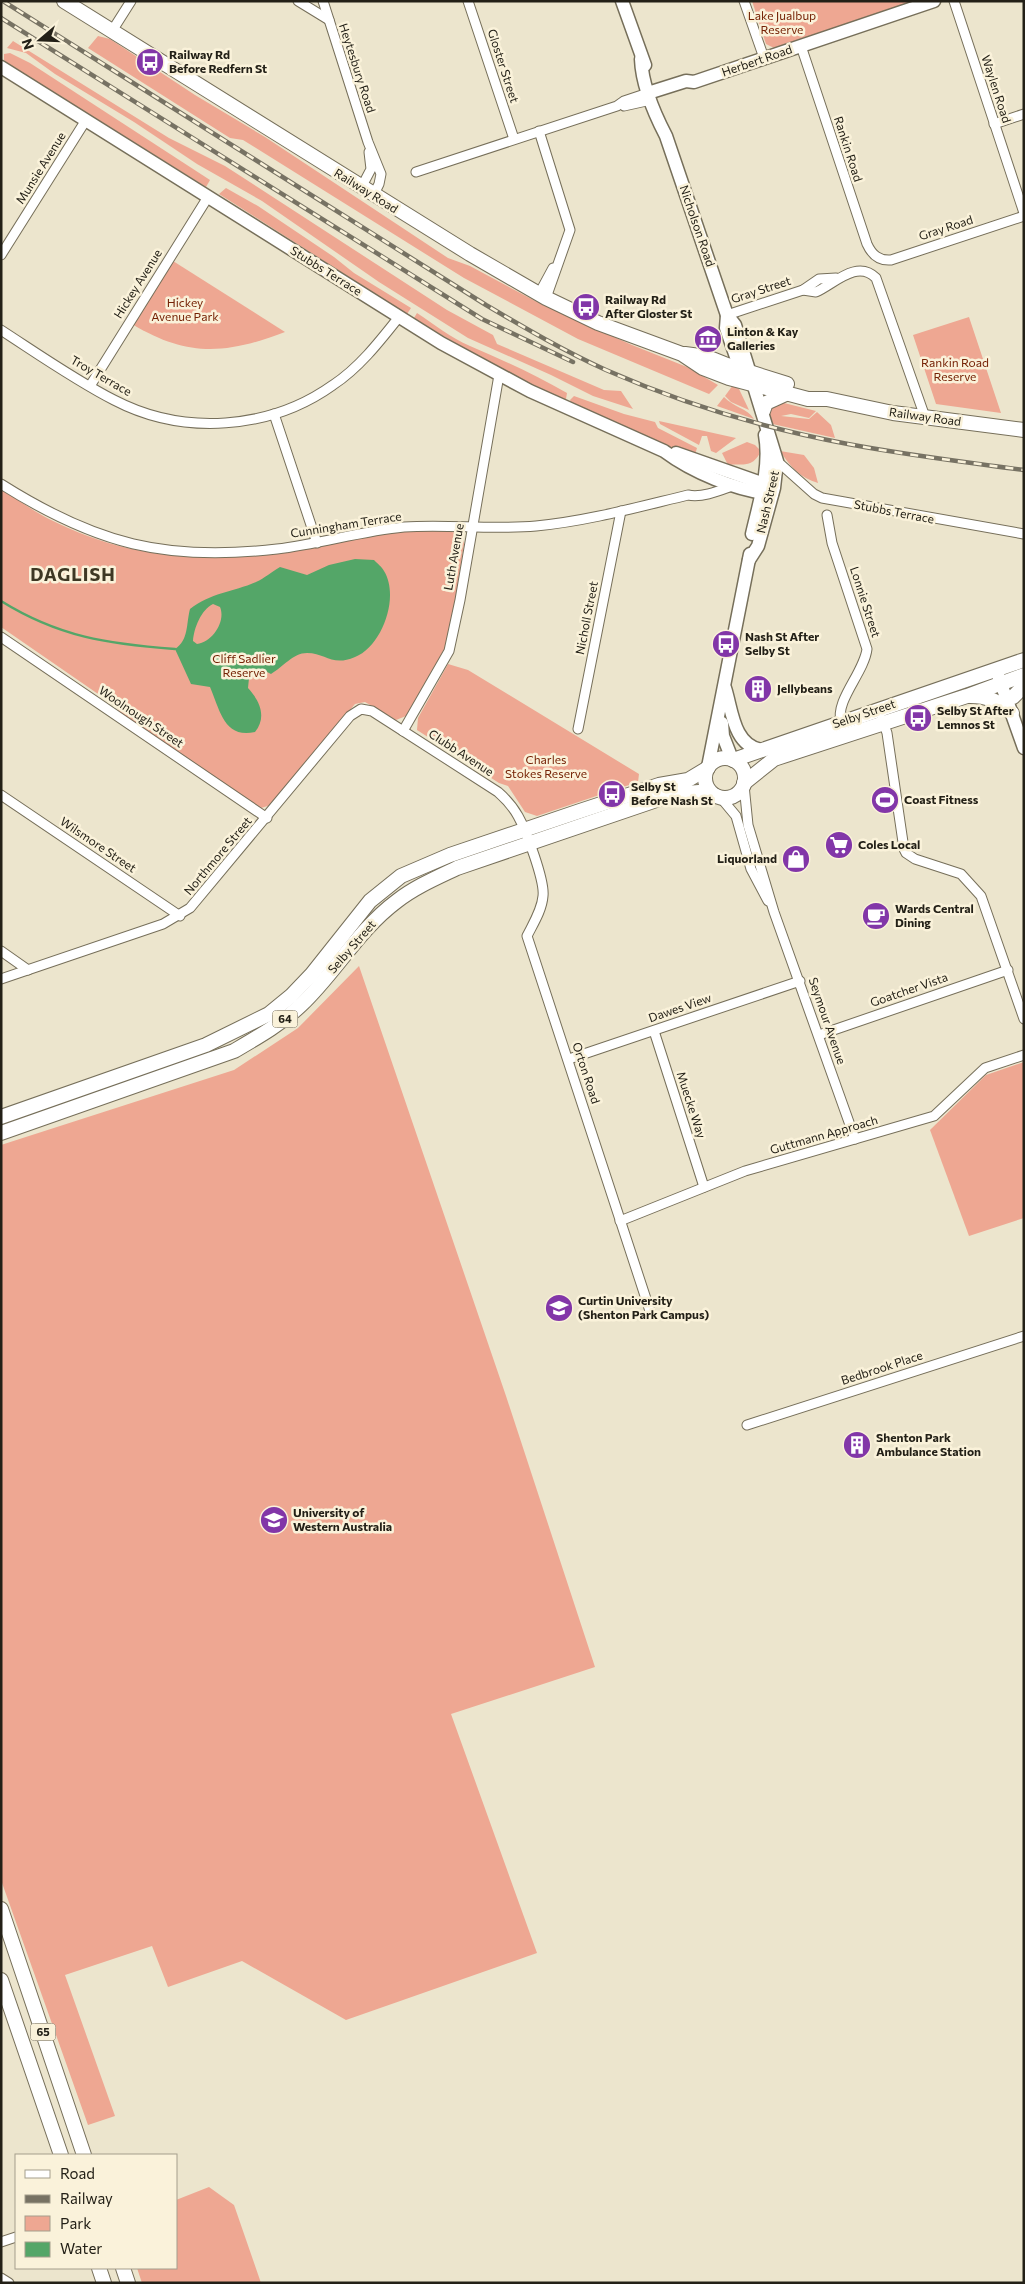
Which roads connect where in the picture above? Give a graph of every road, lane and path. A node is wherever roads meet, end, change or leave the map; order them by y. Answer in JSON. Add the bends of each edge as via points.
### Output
{"nodes":[{"id":1,"x":64,"y":1,"type":"edge"},
{"id":2,"x":131,"y":1,"type":"edge"},
{"id":3,"x":298,"y":1,"type":"edge"},
{"id":4,"x":323,"y":1,"type":"edge"},
{"id":5,"x":468,"y":1,"type":"edge"},
{"id":6,"x":622,"y":1,"type":"edge"},
{"id":7,"x":744,"y":1,"type":"edge"},
{"id":8,"x":934,"y":1,"type":"edge"},
{"id":9,"x":954,"y":1,"type":"edge"},
{"id":10,"x":329,"y":20,"type":"junction"},
{"id":11,"x":112,"y":31,"type":"junction"},
{"id":12,"x":801,"y":46,"type":"junction"},
{"id":13,"x":764,"y":58,"type":"junction"},
{"id":14,"x":1,"y":67,"type":"edge"},
{"id":15,"x":653,"y":95,"type":"junction"},
{"id":16,"x":1024,"y":114,"type":"edge"},
{"id":17,"x":86,"y":120,"type":"junction"},
{"id":18,"x":994,"y":124,"type":"junction"},
{"id":19,"x":539,"y":131,"type":"junction"},
{"id":20,"x":514,"y":139,"type":"junction"},
{"id":21,"x":368,"y":142,"type":"junction"},
{"id":22,"x":416,"y":172,"type":"dead end"},
{"id":23,"x":361,"y":188,"type":"junction"},
{"id":24,"x":373,"y":196,"type":"junction"},
{"id":25,"x":208,"y":197,"type":"junction"},
{"id":26,"x":1024,"y":214,"type":"edge"},
{"id":27,"x":1,"y":255,"type":"edge"},
{"id":28,"x":877,"y":258,"type":"joint"},
{"id":29,"x":543,"y":296,"type":"junction"},
{"id":30,"x":727,"y":315,"type":"junction"},
{"id":31,"x":399,"y":317,"type":"junction"},
{"id":32,"x":1,"y":330,"type":"edge"},
{"id":33,"x":499,"y":375,"type":"junction"},
{"id":34,"x":748,"y":377,"type":"junction"},
{"id":35,"x":90,"y":386,"type":"junction"},
{"id":36,"x":788,"y":393,"type":"junction"},
{"id":37,"x":827,"y":399,"type":"junction"},
{"id":38,"x":763,"y":411,"type":"junction"},
{"id":39,"x":274,"y":414,"type":"junction"},
{"id":40,"x":924,"y":417,"type":"junction"},
{"id":41,"x":1024,"y":430,"type":"edge"},
{"id":42,"x":772,"y":462,"type":"junction"},
{"id":43,"x":739,"y":480,"type":"junction"},
{"id":44,"x":1,"y":484,"type":"edge"},
{"id":45,"x":767,"y":489,"type":"junction"},
{"id":46,"x":802,"y":494,"type":"dead end"},
{"id":47,"x":822,"y":498,"type":"junction"},
{"id":48,"x":621,"y":511,"type":"junction"},
{"id":49,"x":827,"y":515,"type":"dead end"},
{"id":50,"x":471,"y":527,"type":"junction"},
{"id":51,"x":1024,"y":534,"type":"edge"},
{"id":52,"x":317,"y":543,"type":"junction"},
{"id":53,"x":1,"y":638,"type":"edge"},
{"id":54,"x":1024,"y":660,"type":"edge"},
{"id":55,"x":1002,"y":675,"type":"junction"},
{"id":56,"x":1024,"y":675,"type":"edge"},
{"id":57,"x":725,"y":685,"type":"junction"},
{"id":58,"x":1024,"y":686,"type":"edge"},
{"id":59,"x":967,"y":696,"type":"junction"},
{"id":60,"x":1014,"y":697,"type":"junction"},
{"id":61,"x":879,"y":709,"type":"junction"},
{"id":62,"x":356,"y":711,"type":"joint"},
{"id":63,"x":1012,"y":713,"type":"junction"},
{"id":64,"x":841,"y":722,"type":"junction"},
{"id":65,"x":884,"y":724,"type":"junction"},
{"id":66,"x":1024,"y":728,"type":"edge"},
{"id":67,"x":578,"y":729,"type":"dead end"},
{"id":68,"x":403,"y":731,"type":"junction"},
{"id":69,"x":1024,"y":748,"type":"edge"},
{"id":70,"x":761,"y":750,"type":"junction"},
{"id":71,"x":733,"y":760,"type":"junction"},
{"id":72,"x":708,"y":767,"type":"junction"},
{"id":73,"x":744,"y":784,"type":"junction"},
{"id":74,"x":1,"y":795,"type":"edge"},
{"id":75,"x":718,"y":797,"type":"junction"},
{"id":76,"x":267,"y":818,"type":"junction"},
{"id":77,"x":525,"y":830,"type":"junction"},
{"id":78,"x":529,"y":844,"type":"junction"},
{"id":79,"x":401,"y":876,"type":"junction"},
{"id":80,"x":412,"y":891,"type":"junction"},
{"id":81,"x":774,"y":912,"type":"junction"},
{"id":82,"x":180,"y":916,"type":"junction"},
{"id":83,"x":1,"y":951,"type":"edge"},
{"id":84,"x":28,"y":970,"type":"junction"},
{"id":85,"x":1008,"y":970,"type":"junction"},
{"id":86,"x":1,"y":979,"type":"edge"},
{"id":87,"x":800,"y":981,"type":"junction"},
{"id":88,"x":1024,"y":1019,"type":"edge"},
{"id":89,"x":654,"y":1031,"type":"junction"},
{"id":90,"x":819,"y":1035,"type":"junction"},
{"id":91,"x":1024,"y":1055,"type":"edge"},
{"id":92,"x":568,"y":1059,"type":"junction"},
{"id":93,"x":72,"y":1092,"type":"junction"},
{"id":94,"x":77,"y":1107,"type":"junction"},
{"id":95,"x":1,"y":1117,"type":"edge"},
{"id":96,"x":1,"y":1133,"type":"edge"},
{"id":97,"x":855,"y":1139,"type":"junction"},
{"id":98,"x":704,"y":1187,"type":"junction"},
{"id":99,"x":620,"y":1221,"type":"junction"},
{"id":100,"x":650,"y":1311,"type":"dead end"},
{"id":101,"x":1024,"y":1336,"type":"edge"},
{"id":102,"x":747,"y":1425,"type":"dead end"},
{"id":103,"x":1,"y":1909,"type":"edge"},
{"id":104,"x":1,"y":1980,"type":"edge"},
{"id":105,"x":61,"y":2154,"type":"edge"},
{"id":106,"x":84,"y":2154,"type":"edge"},
{"id":107,"x":15,"y":2237,"type":"edge"},
{"id":108,"x":1,"y":2242,"type":"edge"},
{"id":109,"x":99,"y":2269,"type":"edge"},
{"id":110,"x":123,"y":2269,"type":"edge"},
{"id":111,"x":1,"y":2278,"type":"edge"},
{"id":112,"x":9,"y":2283,"type":"edge"},
{"id":113,"x":104,"y":2283,"type":"edge"},
{"id":114,"x":128,"y":2283,"type":"edge"}],
"edges":[{"from":1,"to":11,"type":"main road","name":"Railway Road"},
{"from":2,"to":11,"type":"street"},
{"from":3,"to":10,"type":"street"},
{"from":4,"to":10,"type":"street","name":"Heytesbury Road"},
{"from":5,"to":20,"type":"street","name":"Gloster Street"},
{"from":6,"to":15,"type":"street","name":"Nicholson Road","via":[[641,59],[641,71]]},
{"from":7,"to":13,"type":"street"},
{"from":8,"to":12,"type":"street","name":"Herbert Road"},
{"from":9,"to":18,"type":"street","name":"Waylen Road"},
{"from":10,"to":21,"type":"street","name":"Heytesbury Road"},
{"from":11,"to":23,"type":"main road","name":"Railway Road"},
{"from":12,"to":13,"type":"street","name":"Herbert Road"},
{"from":12,"to":28,"type":"street","name":"Rankin Road","via":[[866,244]]},
{"from":13,"to":15,"type":"street","name":"Herbert Road","via":[[694,82],[688,87]]},
{"from":14,"to":17,"type":"street","name":"Stubbs Terrace"},
{"from":15,"to":19,"type":"street","name":"Herbert Road"},
{"from":15,"to":30,"type":"street","name":"Nicholson Road"},
{"from":16,"to":18,"type":"street"},
{"from":17,"to":25,"type":"street","name":"Stubbs Terrace"},
{"from":17,"to":27,"type":"street","name":"Munsie Avenue"},
{"from":18,"to":26,"type":"street","name":"Waylen Road"},
{"from":19,"to":20,"type":"street","name":"Herbert Road"},
{"from":19,"to":29,"type":"street","via":[[570,230]]},
{"from":20,"to":22,"type":"street","name":"Herbert Road"},
{"from":21,"to":23,"type":"street","name":"Heytesbury Road","via":[[371,168]]},
{"from":21,"to":24,"type":"street","name":"Heytesbury Road","via":[[381,174]]},
{"from":23,"to":24,"type":"main road","name":"Railway Road"},
{"from":24,"to":29,"type":"main road","name":"Railway Road"},
{"from":25,"to":31,"type":"street","name":"Stubbs Terrace"},
{"from":25,"to":35,"type":"street","name":"Hickey Avenue"},
{"from":26,"to":28,"type":"street","name":"Gray Road","via":[[891,260]]},
{"from":29,"to":34,"type":"main road","name":"Railway Road","via":[[598,323],[682,354],[703,368]]},
{"from":30,"to":34,"type":"street","name":"Nicholson Road","via":[[735,324]]},
{"from":30,"to":40,"type":"street","name":"Gray Street","via":[[803,290],[816,292],[836,278],[858,271],[867,272],[880,285]]},
{"from":31,"to":33,"type":"street","name":"Stubbs Terrace"},
{"from":31,"to":39,"type":"street","name":"Troy Terrace","via":[[334,385]]},
{"from":32,"to":35,"type":"street","name":"Troy Terrace"},
{"from":33,"to":43,"type":"street","name":"Stubbs Terrace","via":[[664,451],[701,473]]},
{"from":33,"to":50,"type":"street","name":"Luth Avenue"},
{"from":34,"to":36,"type":"main road","name":"Railway Road"},
{"from":34,"to":37,"type":"main road","name":"Railway Road","via":[[808,390]]},
{"from":34,"to":38,"type":"street","name":"Nash Street"},
{"from":34,"to":42,"type":"street","name":"Nash Street"},
{"from":35,"to":39,"type":"street","name":"Troy Terrace","via":[[141,412],[179,421],[228,423]]},
{"from":36,"to":37,"type":"main road","name":"Railway Road","via":[[808,399]]},
{"from":36,"to":38,"type":"main road","via":[[766,403]]},
{"from":37,"to":40,"type":"main road","name":"Railway Road"},
{"from":38,"to":42,"type":"street","name":"Nash Street"},
{"from":39,"to":52,"type":"street"},
{"from":40,"to":41,"type":"main road","name":"Railway Road"},
{"from":42,"to":43,"type":"street"},
{"from":42,"to":45,"type":"street","name":"Nash Street"},
{"from":42,"to":47,"type":"street","name":"Stubbs Terrace"},
{"from":43,"to":45,"type":"street","name":"Stubbs Terrace"},
{"from":43,"to":48,"type":"street","name":"Cunningham Terrace","via":[[694,496]]},
{"from":44,"to":52,"type":"street","name":"Cunningham Terrace","via":[[52,514],[90,531],[151,549],[215,554]]},
{"from":45,"to":57,"type":"street","name":"Nash Street","via":[[749,560]]},
{"from":46,"to":47,"type":"street"},
{"from":47,"to":51,"type":"street","name":"Stubbs Terrace"},
{"from":48,"to":50,"type":"street","name":"Cunningham Terrace","via":[[535,526]]},
{"from":48,"to":67,"type":"street","name":"Nicholl Street"},
{"from":49,"to":64,"type":"street","name":"Lonnie Street","via":[[832,543],[867,649],[840,709]]},
{"from":50,"to":52,"type":"street","name":"Cunningham Terrace","via":[[402,528]]},
{"from":50,"to":68,"type":"street","name":"Luth Avenue","via":[[449,651]]},
{"from":53,"to":76,"type":"street","name":"Woolnough Street"},
{"from":54,"to":55,"type":"main road","name":"Selby Street"},
{"from":55,"to":56,"type":"main road","name":"Selby Street"},
{"from":55,"to":59,"type":"main road","name":"Selby Street"},
{"from":55,"to":60,"type":"street"},
{"from":55,"to":61,"type":"main road","name":"Selby Street"},
{"from":55,"to":63,"type":"street"},
{"from":57,"to":70,"type":"street","via":[[736,728],[750,746]]},
{"from":57,"to":71,"type":"street","name":"Nash Street","via":[[722,732]]},
{"from":57,"to":72,"type":"street","name":"Nash Street"},
{"from":58,"to":60,"type":"main road"},
{"from":59,"to":63,"type":"main road","via":[[985,696]]},
{"from":59,"to":65,"type":"main road","name":"Selby Street"},
{"from":60,"to":66,"type":"street"},
{"from":61,"to":64,"type":"main road","name":"Selby Street"},
{"from":61,"to":65,"type":"street"},
{"from":62,"to":68,"type":"street","name":"Clubb Avenue","via":[[372,711]]},
{"from":62,"to":76,"type":"street","name":"Northmore Street"},
{"from":63,"to":69,"type":"street"},
{"from":64,"to":70,"type":"main road","name":"Selby Street"},
{"from":65,"to":73,"type":"main road","name":"Selby Street","via":[[772,760]]},
{"from":65,"to":85,"type":"street","via":[[906,853],[961,874],[981,896]]},
{"from":68,"to":77,"type":"street","name":"Clubb Avenue","via":[[498,792],[514,810]]},
{"from":70,"to":71,"type":"main road","name":"Selby Street"},
{"from":71,"to":72,"type":"main road","number":"64","via":[[720,759]]},
{"from":71,"to":73,"type":"main road","via":[[743,770]]},
{"from":72,"to":75,"type":"main road","via":[[706,783]]},
{"from":72,"to":77,"type":"main road","name":"Selby Street","number":"64","via":[[688,780],[658,785]]},
{"from":73,"to":75,"type":"main road","via":[[733,796]]},
{"from":73,"to":81,"type":"street","name":"Seymour Avenue","via":[[748,825]]},
{"from":74,"to":82,"type":"street","name":"Wilsmore Street"},
{"from":75,"to":78,"type":"main road","name":"Selby Street","number":"64","via":[[693,792],[674,794]]},
{"from":75,"to":81,"type":"street","name":"Seymour Avenue","via":[[736,816],[751,869]]},
{"from":76,"to":82,"type":"street","name":"Northmore Street","via":[[208,890]]},
{"from":77,"to":78,"type":"street","name":"Clubb Avenue"},
{"from":77,"to":79,"type":"main road","name":"Selby Street","number":"64","via":[[450,855]]},
{"from":78,"to":80,"type":"main road","name":"Selby Street","number":"64","via":[[457,868]]},
{"from":78,"to":92,"type":"street","name":"Orton Road","via":[[544,892],[527,936]]},
{"from":79,"to":80,"type":"main road"},
{"from":79,"to":93,"type":"main road","name":"Selby Street","number":"64","via":[[370,901],[312,974],[269,1014],[206,1045]]},
{"from":80,"to":94,"type":"main road","name":"Selby Street","number":"64","via":[[379,916],[301,1005],[268,1032],[234,1051]]},
{"from":81,"to":87,"type":"street","name":"Seymour Avenue"},
{"from":82,"to":84,"type":"street","name":"Northmore Street"},
{"from":83,"to":84,"type":"street"},
{"from":84,"to":86,"type":"street","name":"Northmore Street"},
{"from":85,"to":88,"type":"street"},
{"from":85,"to":90,"type":"street","name":"Goatcher Vista"},
{"from":87,"to":89,"type":"street","name":"Dawes View"},
{"from":87,"to":90,"type":"street","name":"Seymour Avenue"},
{"from":89,"to":92,"type":"street","name":"Dawes View"},
{"from":89,"to":98,"type":"street","name":"Muecke Way"},
{"from":90,"to":97,"type":"street","name":"Seymour Avenue"},
{"from":91,"to":97,"type":"street","name":"Guttmann Approach","via":[[985,1068],[936,1115]]},
{"from":92,"to":99,"type":"street","name":"Orton Road"},
{"from":93,"to":94,"type":"main road"},
{"from":93,"to":95,"type":"main road","name":"Selby Street","number":"64"},
{"from":94,"to":96,"type":"main road","name":"Selby Street","number":"64"},
{"from":97,"to":98,"type":"street","name":"Guttmann Approach","via":[[745,1171]]},
{"from":98,"to":99,"type":"street","name":"Guttmann Approach"},
{"from":99,"to":100,"type":"street","name":"Orton Road"},
{"from":101,"to":102,"type":"street","name":"Bedbrook Place"},
{"from":103,"to":106,"type":"main road","number":"65"},
{"from":104,"to":105,"type":"main road","number":"65"},
{"from":107,"to":108,"type":"street"},
{"from":109,"to":113,"type":"main road"},
{"from":110,"to":114,"type":"main road"},
{"from":111,"to":112,"type":"street"}]}
